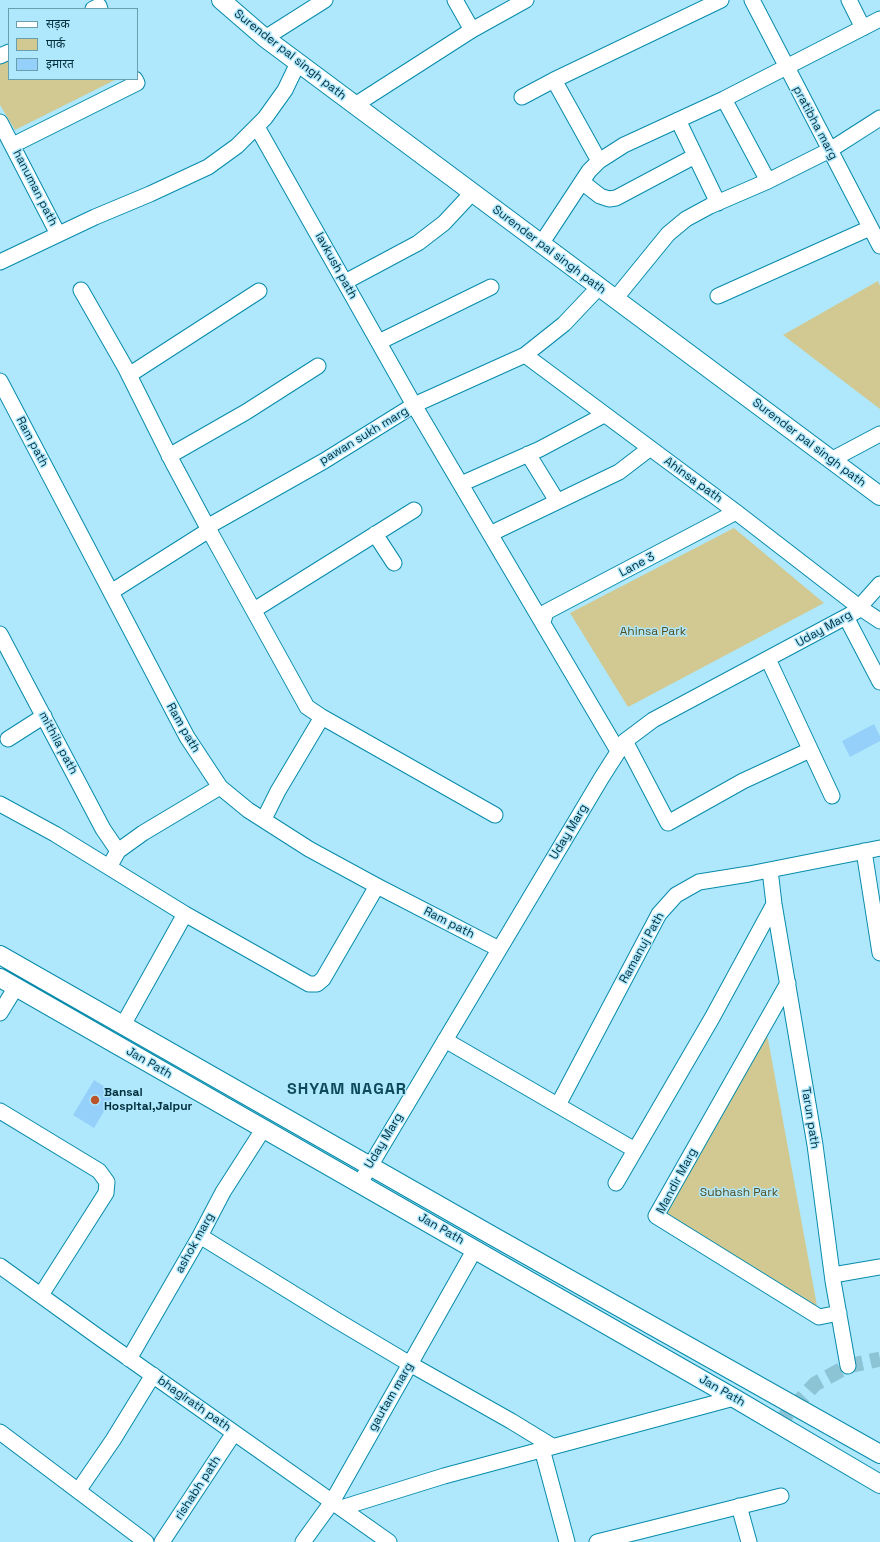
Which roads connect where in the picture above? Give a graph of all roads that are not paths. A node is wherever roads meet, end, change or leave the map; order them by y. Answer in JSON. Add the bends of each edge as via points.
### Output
{"nodes":[{"id":1,"x":221,"y":0,"type":"edge"},
{"id":2,"x":325,"y":0,"type":"edge"},
{"id":3,"x":455,"y":0,"type":"edge"},
{"id":4,"x":526,"y":0,"type":"edge"},
{"id":5,"x":721,"y":0,"type":"edge"},
{"id":6,"x":752,"y":0,"type":"edge"},
{"id":7,"x":848,"y":0,"type":"edge"},
{"id":8,"x":880,"y":19,"type":"edge"},
{"id":9,"x":863,"y":28,"type":"junction"},
{"id":10,"x":472,"y":30,"type":"junction"},
{"id":11,"x":265,"y":38,"type":"junction"},
{"id":12,"x":298,"y":63,"type":"junction"},
{"id":13,"x":786,"y":68,"type":"junction"},
{"id":14,"x":136,"y":80,"type":"edge"},
{"id":15,"x":554,"y":80,"type":"junction"},
{"id":16,"x":522,"y":97,"type":"dead end"},
{"id":17,"x":724,"y":99,"type":"junction"},
{"id":18,"x":355,"y":105,"type":"junction"},
{"id":19,"x":880,"y":118,"type":"edge"},
{"id":20,"x":678,"y":120,"type":"junction"},
{"id":21,"x":0,"y":122,"type":"edge"},
{"id":22,"x":257,"y":127,"type":"junction"},
{"id":23,"x":13,"y":145,"type":"junction"},
{"id":24,"x":830,"y":150,"type":"junction"},
{"id":25,"x":695,"y":156,"type":"junction"},
{"id":26,"x":599,"y":161,"type":"junction"},
{"id":27,"x":582,"y":182,"type":"junction"},
{"id":28,"x":768,"y":182,"type":"junction"},
{"id":29,"x":472,"y":193,"type":"junction"},
{"id":30,"x":718,"y":203,"type":"junction"},
{"id":31,"x":870,"y":228,"type":"junction"},
{"id":32,"x":58,"y":234,"type":"junction"},
{"id":33,"x":541,"y":244,"type":"junction"},
{"id":34,"x":880,"y":246,"type":"edge"},
{"id":35,"x":0,"y":262,"type":"edge"},
{"id":36,"x":345,"y":282,"type":"junction"},
{"id":37,"x":491,"y":287,"type":"dead end"},
{"id":38,"x":599,"y":287,"type":"junction"},
{"id":39,"x":81,"y":290,"type":"dead end"},
{"id":40,"x":259,"y":291,"type":"dead end"},
{"id":41,"x":718,"y":296,"type":"dead end"},
{"id":42,"x":615,"y":299,"type":"junction"},
{"id":43,"x":379,"y":342,"type":"junction"},
{"id":44,"x":525,"y":355,"type":"junction"},
{"id":45,"x":318,"y":366,"type":"dead end"},
{"id":46,"x":129,"y":375,"type":"junction"},
{"id":47,"x":0,"y":381,"type":"edge"},
{"id":48,"x":414,"y":405,"type":"junction"},
{"id":49,"x":604,"y":415,"type":"junction"},
{"id":50,"x":880,"y":434,"type":"edge"},
{"id":51,"x":650,"y":448,"type":"junction"},
{"id":52,"x":528,"y":454,"type":"junction"},
{"id":53,"x":169,"y":456,"type":"junction"},
{"id":54,"x":831,"y":460,"type":"junction"},
{"id":55,"x":461,"y":484,"type":"junction"},
{"id":56,"x":880,"y":496,"type":"edge"},
{"id":57,"x":557,"y":502,"type":"junction"},
{"id":58,"x":414,"y":510,"type":"dead end"},
{"id":59,"x":736,"y":512,"type":"junction"},
{"id":60,"x":208,"y":528,"type":"junction"},
{"id":61,"x":375,"y":534,"type":"junction"},
{"id":62,"x":490,"y":534,"type":"junction"},
{"id":63,"x":394,"y":563,"type":"dead end"},
{"id":64,"x":880,"y":584,"type":"edge"},
{"id":65,"x":111,"y":592,"type":"junction"},
{"id":66,"x":859,"y":607,"type":"junction"},
{"id":67,"x":254,"y":610,"type":"junction"},
{"id":68,"x":846,"y":617,"type":"junction"},
{"id":69,"x":880,"y":620,"type":"edge"},
{"id":70,"x":543,"y":622,"type":"junction"},
{"id":71,"x":0,"y":634,"type":"edge"},
{"id":72,"x":768,"y":659,"type":"junction"},
{"id":73,"x":880,"y":682,"type":"edge"},
{"id":74,"x":44,"y":716,"type":"junction"},
{"id":75,"x":322,"y":717,"type":"junction"},
{"id":76,"x":8,"y":739,"type":"dead end"},
{"id":77,"x":621,"y":746,"type":"junction"},
{"id":78,"x":810,"y":750,"type":"junction"},
{"id":79,"x":220,"y":787,"type":"junction"},
{"id":80,"x":832,"y":796,"type":"dead end"},
{"id":81,"x":0,"y":804,"type":"edge"},
{"id":82,"x":496,"y":815,"type":"dead end"},
{"id":83,"x":264,"y":819,"type":"junction"},
{"id":84,"x":880,"y":848,"type":"edge"},
{"id":85,"x":118,"y":851,"type":"junction"},
{"id":86,"x":864,"y":851,"type":"junction"},
{"id":87,"x":109,"y":867,"type":"junction"},
{"id":88,"x":770,"y":870,"type":"junction"},
{"id":89,"x":377,"y":886,"type":"junction"},
{"id":90,"x":774,"y":904,"type":"junction"},
{"id":91,"x":185,"y":914,"type":"junction"},
{"id":92,"x":499,"y":949,"type":"junction"},
{"id":93,"x":880,"y":953,"type":"edge"},
{"id":94,"x":0,"y":955,"type":"edge"},
{"id":95,"x":0,"y":978,"type":"edge"},
{"id":96,"x":788,"y":983,"type":"junction"},
{"id":97,"x":16,"y":987,"type":"junction"},
{"id":98,"x":0,"y":1013,"type":"edge"},
{"id":99,"x":123,"y":1025,"type":"junction"},
{"id":100,"x":445,"y":1040,"type":"junction"},
{"id":101,"x":558,"y":1106,"type":"junction"},
{"id":102,"x":0,"y":1111,"type":"edge"},
{"id":103,"x":264,"y":1128,"type":"junction"},
{"id":104,"x":635,"y":1150,"type":"junction"},
{"id":105,"x":369,"y":1166,"type":"junction"},
{"id":106,"x":360,"y":1183,"type":"junction"},
{"id":107,"x":616,"y":1183,"type":"dead end"},
{"id":108,"x":200,"y":1236,"type":"junction"},
{"id":109,"x":475,"y":1249,"type":"junction"},
{"id":110,"x":0,"y":1266,"type":"edge"},
{"id":111,"x":880,"y":1267,"type":"edge"},
{"id":112,"x":833,"y":1275,"type":"junction"},
{"id":113,"x":40,"y":1295,"type":"junction"},
{"id":114,"x":839,"y":1313,"type":"junction"},
{"id":115,"x":129,"y":1359,"type":"junction"},
{"id":116,"x":410,"y":1364,"type":"junction"},
{"id":117,"x":848,"y":1366,"type":"dead end"},
{"id":118,"x":153,"y":1375,"type":"junction"},
{"id":119,"x":734,"y":1398,"type":"junction"},
{"id":120,"x":0,"y":1432,"type":"edge"},
{"id":121,"x":234,"y":1433,"type":"junction"},
{"id":122,"x":547,"y":1448,"type":"junction"},
{"id":123,"x":880,"y":1454,"type":"edge"},
{"id":124,"x":880,"y":1484,"type":"edge"},
{"id":125,"x":78,"y":1491,"type":"junction"},
{"id":126,"x":780,"y":1496,"type":"dead end"},
{"id":127,"x":336,"y":1505,"type":"junction"},
{"id":128,"x":739,"y":1506,"type":"junction"},
{"id":129,"x":146,"y":1542,"type":"edge"},
{"id":130,"x":162,"y":1542,"type":"edge"},
{"id":131,"x":303,"y":1542,"type":"edge"},
{"id":132,"x":389,"y":1542,"type":"edge"},
{"id":133,"x":567,"y":1542,"type":"edge"},
{"id":134,"x":597,"y":1542,"type":"edge"},
{"id":135,"x":749,"y":1542,"type":"edge"}],
"edges":[{"from":1,"to":11,"type":"street","name":"Surender pal singh path"},
{"from":2,"to":11,"type":"street"},
{"from":3,"to":10,"type":"street"},
{"from":4,"to":10,"type":"street"},
{"from":5,"to":15,"type":"street"},
{"from":6,"to":13,"type":"street","name":"pratibha marg"},
{"from":7,"to":9,"type":"street"},
{"from":8,"to":9,"type":"street"},
{"from":9,"to":13,"type":"street"},
{"from":10,"to":18,"type":"street"},
{"from":11,"to":12,"type":"street","name":"Surender pal singh path"},
{"from":12,"to":18,"type":"street","name":"Surender pal singh path"},
{"from":12,"to":22,"type":"street","via":[[285,90]]},
{"from":13,"to":17,"type":"street"},
{"from":13,"to":24,"type":"street","name":"pratibha marg"},
{"from":14,"to":23,"type":"street","via":[[137,83]]},
{"from":15,"to":16,"type":"street"},
{"from":15,"to":26,"type":"street"},
{"from":17,"to":20,"type":"street"},
{"from":17,"to":28,"type":"street"},
{"from":18,"to":29,"type":"street","name":"Surender pal singh path"},
{"from":19,"to":24,"type":"street"},
{"from":20,"to":25,"type":"street"},
{"from":20,"to":26,"type":"street","via":[[624,145]]},
{"from":21,"to":23,"type":"street","name":"hanuman path"},
{"from":22,"to":32,"type":"street","via":[[237,146],[208,167]]},
{"from":22,"to":36,"type":"street","name":"lavkush path"},
{"from":23,"to":32,"type":"street","name":"hanuman path"},
{"from":24,"to":28,"type":"street"},
{"from":24,"to":31,"type":"street","name":"pratibha marg"},
{"from":25,"to":27,"type":"street","via":[[609,200]]},
{"from":25,"to":30,"type":"street"},
{"from":26,"to":27,"type":"street"},
{"from":27,"to":33,"type":"street"},
{"from":28,"to":30,"type":"street"},
{"from":29,"to":33,"type":"street","name":"Surender pal singh path"},
{"from":29,"to":36,"type":"street","via":[[444,223],[418,243]]},
{"from":30,"to":42,"type":"street","via":[[686,219],[668,234]]},
{"from":31,"to":34,"type":"street","name":"pratibha marg"},
{"from":31,"to":41,"type":"street"},
{"from":32,"to":35,"type":"street"},
{"from":33,"to":38,"type":"street","name":"Surender pal singh path"},
{"from":36,"to":43,"type":"street","name":"lavkush path"},
{"from":37,"to":43,"type":"street"},
{"from":38,"to":42,"type":"street","name":"Surender pal singh path"},
{"from":38,"to":44,"type":"street","name":"pawan sukh marg","via":[[564,324]]},
{"from":39,"to":46,"type":"street"},
{"from":40,"to":46,"type":"street"},
{"from":42,"to":54,"type":"street","name":"Surender pal singh path"},
{"from":43,"to":48,"type":"street","name":"lavkush path"},
{"from":44,"to":48,"type":"street","name":"pawan sukh marg"},
{"from":44,"to":49,"type":"street","name":"Ahinsa path"},
{"from":45,"to":53,"type":"street","via":[[246,412]]},
{"from":46,"to":53,"type":"street"},
{"from":47,"to":65,"type":"street","name":"Ram path"},
{"from":48,"to":55,"type":"street","name":"lavkush path"},
{"from":48,"to":60,"type":"street","name":"pawan sukh marg"},
{"from":49,"to":51,"type":"street","name":"Ahinsa path"},
{"from":49,"to":52,"type":"street"},
{"from":50,"to":54,"type":"street"},
{"from":51,"to":57,"type":"street","via":[[619,472]]},
{"from":51,"to":59,"type":"street","name":"Ahinsa path"},
{"from":52,"to":55,"type":"street"},
{"from":52,"to":57,"type":"street"},
{"from":53,"to":60,"type":"street"},
{"from":54,"to":56,"type":"street","name":"Surender pal singh path"},
{"from":55,"to":62,"type":"street","name":"lavkush path"},
{"from":57,"to":62,"type":"street"},
{"from":58,"to":61,"type":"street"},
{"from":59,"to":66,"type":"street","name":"Ahinsa path"},
{"from":59,"to":70,"type":"street","name":"Lane 3","via":[[546,612]]},
{"from":60,"to":65,"type":"street","name":"pawan sukh marg"},
{"from":60,"to":67,"type":"street"},
{"from":61,"to":63,"type":"street"},
{"from":61,"to":67,"type":"street"},
{"from":62,"to":70,"type":"street","name":"lavkush path"},
{"from":64,"to":66,"type":"street","name":"Uday Marg"},
{"from":65,"to":79,"type":"street","name":"Ram path","via":[[187,737]]},
{"from":66,"to":68,"type":"street","name":"Uday Marg"},
{"from":66,"to":69,"type":"street","name":"Ahinsa path"},
{"from":67,"to":75,"type":"street","via":[[307,707]]},
{"from":68,"to":72,"type":"street","name":"Uday Marg"},
{"from":68,"to":73,"type":"street"},
{"from":70,"to":77,"type":"street","name":"lavkush path"},
{"from":71,"to":74,"type":"street","name":"mithila path"},
{"from":72,"to":77,"type":"street","name":"Uday Marg","via":[[654,720]]},
{"from":72,"to":78,"type":"street"},
{"from":74,"to":76,"type":"street"},
{"from":74,"to":85,"type":"street","name":"mithila path","via":[[103,829]]},
{"from":75,"to":82,"type":"street"},
{"from":75,"to":83,"type":"street"},
{"from":77,"to":78,"type":"street","name":"lavkush path","via":[[668,823],[743,781]]},
{"from":77,"to":92,"type":"street","name":"Uday Marg"},
{"from":78,"to":80,"type":"street"},
{"from":79,"to":83,"type":"street","name":"Ram path","via":[[248,810]]},
{"from":79,"to":85,"type":"street"},
{"from":81,"to":87,"type":"street","via":[[56,834]]},
{"from":83,"to":89,"type":"street","name":"Ram path","via":[[310,849]]},
{"from":84,"to":86,"type":"street","name":"Ramanuj Path"},
{"from":85,"to":87,"type":"street"},
{"from":86,"to":88,"type":"street","name":"Ramanuj Path"},
{"from":86,"to":93,"type":"street"},
{"from":87,"to":91,"type":"street"},
{"from":88,"to":90,"type":"street","name":"Tarun path"},
{"from":88,"to":101,"type":"street","name":"Ramanuj Path","via":[[698,882],[676,895],[659,914]]},
{"from":89,"to":91,"type":"street","via":[[323,979],[317,984],[309,984]]},
{"from":89,"to":92,"type":"street","name":"Ram path"},
{"from":90,"to":96,"type":"street","name":"Tarun path"},
{"from":90,"to":104,"type":"street","via":[[712,1018]]},
{"from":91,"to":99,"type":"street"},
{"from":92,"to":100,"type":"street","name":"Uday Marg"},
{"from":94,"to":99,"type":"street","name":"Jan Path"},
{"from":95,"to":97,"type":"street","name":"Jan Path"},
{"from":96,"to":112,"type":"street","name":"Tarun path","via":[[815,1145]]},
{"from":96,"to":114,"type":"street","name":"Mandir Marg","via":[[656,1216],[820,1317]]},
{"from":97,"to":98,"type":"street"},
{"from":97,"to":103,"type":"street","name":"Jan Path"},
{"from":99,"to":105,"type":"street","name":"Jan Path"},
{"from":100,"to":101,"type":"street"},
{"from":100,"to":105,"type":"street","name":"Uday Marg"},
{"from":101,"to":104,"type":"street"},
{"from":102,"to":113,"type":"street","via":[[99,1171],[107,1182],[106,1193]]},
{"from":103,"to":106,"type":"street","name":"Jan Path"},
{"from":103,"to":108,"type":"street","name":"ashok marg","via":[[223,1192]]},
{"from":104,"to":107,"type":"street"},
{"from":105,"to":106,"type":"street","name":"Uday Marg"},
{"from":105,"to":123,"type":"street","name":"Jan Path"},
{"from":106,"to":109,"type":"street","name":"Jan Path"},
{"from":108,"to":115,"type":"street","name":"ashok marg"},
{"from":108,"to":116,"type":"street"},
{"from":109,"to":116,"type":"street","name":"gautam marg"},
{"from":109,"to":119,"type":"street","name":"Jan Path"},
{"from":110,"to":113,"type":"street","name":"bhagirath path"},
{"from":111,"to":112,"type":"street"},
{"from":112,"to":114,"type":"street","name":"Tarun path"},
{"from":113,"to":115,"type":"street","name":"bhagirath path"},
{"from":114,"to":117,"type":"street","name":"Tarun path"},
{"from":115,"to":118,"type":"street","name":"bhagirath path"},
{"from":116,"to":122,"type":"street","via":[[511,1421]]},
{"from":116,"to":127,"type":"street","name":"gautam marg"},
{"from":118,"to":121,"type":"street","name":"bhagirath path"},
{"from":118,"to":125,"type":"street"},
{"from":119,"to":122,"type":"street"},
{"from":119,"to":124,"type":"street","name":"Jan Path"},
{"from":120,"to":125,"type":"street"},
{"from":121,"to":127,"type":"street","name":"bhagirath path"},
{"from":121,"to":130,"type":"street","name":"rishabh path"},
{"from":122,"to":127,"type":"street"},
{"from":122,"to":133,"type":"street"},
{"from":125,"to":129,"type":"street"},
{"from":126,"to":128,"type":"street"},
{"from":127,"to":131,"type":"street","name":"gautam marg"},
{"from":127,"to":132,"type":"street","name":"bhagirath path"},
{"from":128,"to":134,"type":"street"},
{"from":128,"to":135,"type":"street"}]}
